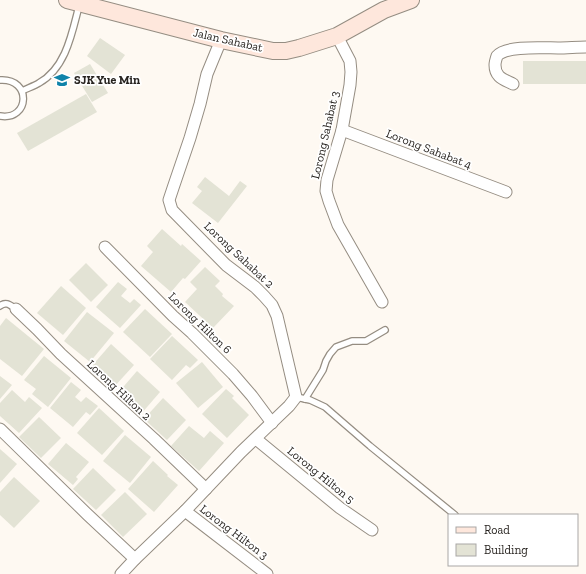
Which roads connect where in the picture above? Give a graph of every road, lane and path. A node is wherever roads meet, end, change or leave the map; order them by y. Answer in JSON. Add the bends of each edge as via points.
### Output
{"nodes":[{"id":1,"x":76,"y":1,"type":"edge"},
{"id":2,"x":394,"y":3,"type":"edge"},
{"id":3,"x":337,"y":36,"type":"junction"},
{"id":4,"x":221,"y":40,"type":"junction"},
{"id":5,"x":586,"y":47,"type":"edge"},
{"id":6,"x":0,"y":80,"type":"edge"},
{"id":7,"x":513,"y":84,"type":"dead end"},
{"id":8,"x":22,"y":91,"type":"junction"},
{"id":9,"x":0,"y":116,"type":"edge"},
{"id":10,"x":342,"y":130,"type":"junction"},
{"id":11,"x":506,"y":192,"type":"dead end"},
{"id":12,"x":105,"y":247,"type":"dead end"},
{"id":13,"x":382,"y":302,"type":"dead end"},
{"id":14,"x":0,"y":306,"type":"edge"},
{"id":15,"x":16,"y":309,"type":"joint"},
{"id":16,"x":385,"y":330,"type":"dead end"},
{"id":17,"x":301,"y":398,"type":"junction"},
{"id":18,"x":272,"y":423,"type":"junction"},
{"id":19,"x":0,"y":429,"type":"edge"},
{"id":20,"x":256,"y":438,"type":"junction"},
{"id":21,"x":206,"y":489,"type":"junction"},
{"id":22,"x":185,"y":511,"type":"junction"},
{"id":23,"x":454,"y":514,"type":"edge"},
{"id":24,"x":372,"y":530,"type":"dead end"},
{"id":25,"x":135,"y":559,"type":"junction"},
{"id":26,"x":121,"y":574,"type":"edge"},
{"id":27,"x":267,"y":574,"type":"edge"}],
"edges":[{"from":1,"to":4,"type":"street","name":"Jalan Sahabat"},
{"from":1,"to":8,"type":"lane","via":[[69,44],[57,68],[40,82]]},
{"from":2,"to":3,"type":"street","name":"Jalan Sahabat"},
{"from":3,"to":4,"type":"street","name":"Jalan Sahabat","via":[[286,51],[272,51]]},
{"from":3,"to":10,"type":"street","name":"Lorong Sahabat 3","via":[[350,61],[352,72]]},
{"from":4,"to":17,"type":"street","name":"Lorong Sahabat 2","via":[[207,74],[190,138],[169,200],[172,210],[226,265],[255,287],[272,305]]},
{"from":5,"to":7,"type":"street","via":[[517,48],[502,53],[495,62],[496,73]]},
{"from":6,"to":8,"type":"lane","via":[[13,82]]},
{"from":8,"to":9,"type":"lane","via":[[24,97],[21,108],[12,116]]},
{"from":10,"to":11,"type":"street","name":"Lorong Sahabat 4"},
{"from":10,"to":13,"type":"street","name":"Lorong Sahabat 3","via":[[326,191],[338,224]]},
{"from":12,"to":18,"type":"street","name":"Lorong Hilton 6","via":[[233,374]]},
{"from":14,"to":15,"type":"lane","via":[[7,303]]},
{"from":15,"to":21,"type":"street","name":"Lorong Hilton 2"},
{"from":16,"to":17,"type":"lane","via":[[366,341],[352,341],[336,347],[323,370]]},
{"from":17,"to":18,"type":"street"},
{"from":17,"to":23,"type":"lane","via":[[324,407]]},
{"from":18,"to":20,"type":"street"},
{"from":19,"to":25,"type":"street"},
{"from":20,"to":21,"type":"street"},
{"from":20,"to":24,"type":"street","name":"Lorong Hilton 5","via":[[340,508]]},
{"from":21,"to":22,"type":"street"},
{"from":22,"to":25,"type":"street"},
{"from":22,"to":27,"type":"street","name":"Lorong Hilton 3"},
{"from":25,"to":26,"type":"street"}]}
